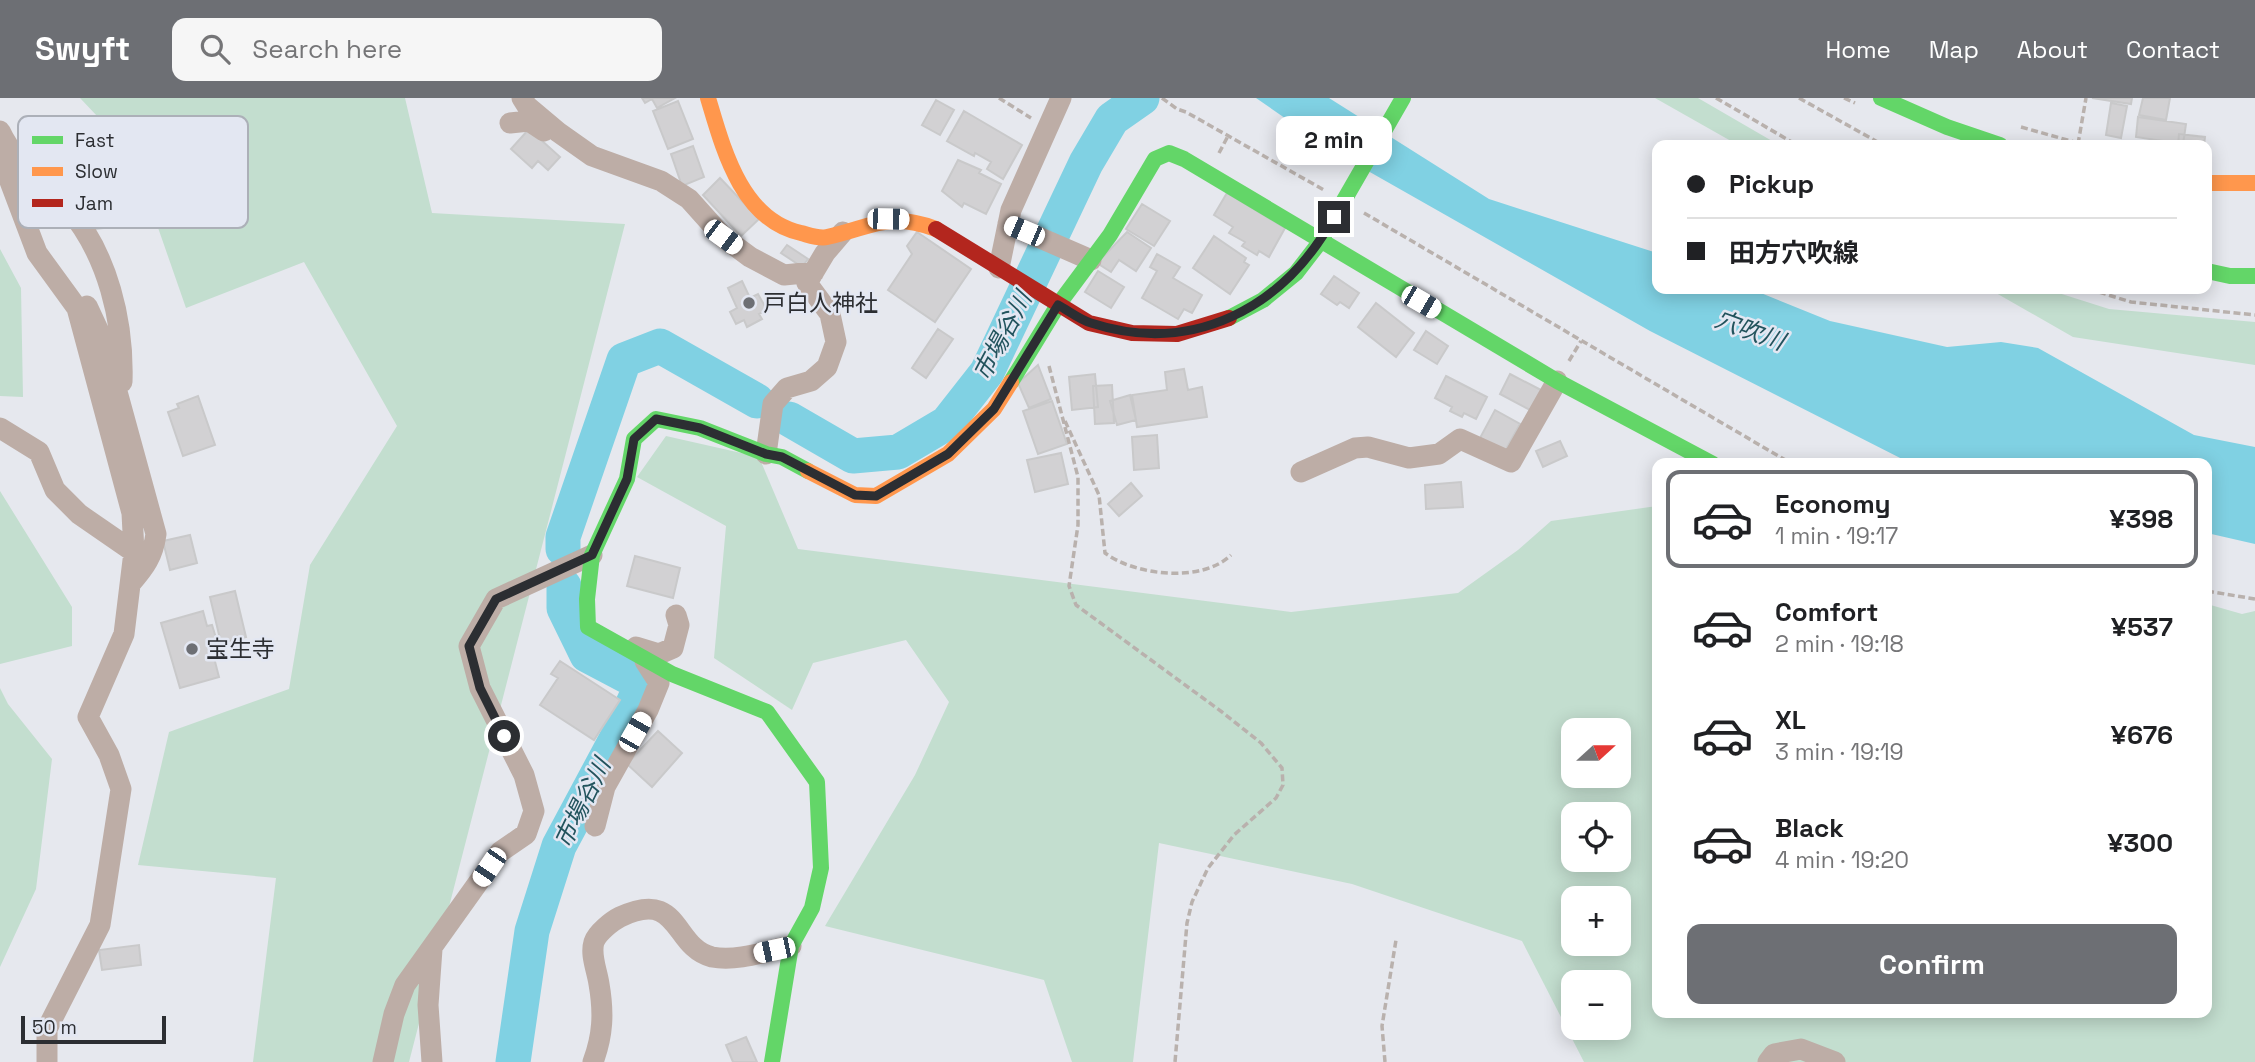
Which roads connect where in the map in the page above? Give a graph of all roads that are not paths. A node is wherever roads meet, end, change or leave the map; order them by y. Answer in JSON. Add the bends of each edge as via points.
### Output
{"nodes":[{"id":1,"x":522,"y":98,"type":"edge"},
{"id":2,"x":708,"y":98,"type":"edge"},
{"id":3,"x":1061,"y":98,"type":"edge"},
{"id":4,"x":1403,"y":98,"type":"edge"},
{"id":5,"x":1881,"y":98,"type":"edge"},
{"id":6,"x":510,"y":123,"type":"dead end"},
{"id":7,"x":0,"y":131,"type":"edge"},
{"id":8,"x":563,"y":136,"type":"junction"},
{"id":9,"x":1975,"y":140,"type":"edge"},
{"id":10,"x":0,"y":155,"type":"edge"},
{"id":11,"x":18,"y":159,"type":"edge"},
{"id":12,"x":2212,"y":183,"type":"edge"},
{"id":13,"x":2255,"y":183,"type":"edge"},
{"id":14,"x":18,"y":203,"type":"edge"},
{"id":15,"x":1016,"y":227,"type":"junction"},
{"id":16,"x":28,"y":228,"type":"edge"},
{"id":17,"x":81,"y":228,"type":"edge"},
{"id":18,"x":843,"y":232,"type":"junction"},
{"id":19,"x":1320,"y":242,"type":"junction"},
{"id":20,"x":1084,"y":256,"type":"junction"},
{"id":21,"x":2212,"y":264,"type":"edge"},
{"id":22,"x":814,"y":272,"type":"junction"},
{"id":23,"x":1005,"y":272,"type":"junction"},
{"id":24,"x":2212,"y":272,"type":"edge"},
{"id":25,"x":2230,"y":276,"type":"junction"},
{"id":26,"x":2255,"y":276,"type":"edge"},
{"id":27,"x":67,"y":295,"type":"junction"},
{"id":28,"x":1052,"y":302,"type":"junction"},
{"id":29,"x":1561,"y":376,"type":"junction"},
{"id":30,"x":121,"y":405,"type":"junction"},
{"id":31,"x":0,"y":428,"type":"edge"},
{"id":32,"x":766,"y":454,"type":"junction"},
{"id":33,"x":1703,"y":458,"type":"edge"},
{"id":34,"x":1301,"y":472,"type":"dead end"},
{"id":35,"x":134,"y":552,"type":"junction"},
{"id":36,"x":592,"y":555,"type":"junction"},
{"id":37,"x":131,"y":583,"type":"junction"},
{"id":38,"x":676,"y":615,"type":"dead end"},
{"id":39,"x":607,"y":639,"type":"junction"},
{"id":40,"x":644,"y":659,"type":"junction"},
{"id":41,"x":595,"y":826,"type":"dead end"},
{"id":42,"x":791,"y":946,"type":"junction"},
{"id":43,"x":432,"y":949,"type":"junction"},
{"id":44,"x":47,"y":1062,"type":"edge"},
{"id":45,"x":383,"y":1062,"type":"edge"},
{"id":46,"x":432,"y":1062,"type":"edge"},
{"id":47,"x":593,"y":1062,"type":"edge"},
{"id":48,"x":772,"y":1062,"type":"edge"},
{"id":49,"x":1769,"y":1062,"type":"edge"},
{"id":50,"x":1835,"y":1062,"type":"edge"}],
"edges":[{"from":1,"to":8,"type":"street"},
{"from":2,"to":18,"type":"main road","via":[[742,190],[770,219],[795,232],[824,238]]},
{"from":3,"to":15,"type":"street","via":[[1012,210]]},
{"from":4,"to":19,"type":"main road"},
{"from":5,"to":9,"type":"main road","via":[[1945,134]]},
{"from":6,"to":8,"type":"street","via":[[529,121]]},
{"from":7,"to":11,"type":"street"},
{"from":8,"to":22,"type":"street","via":[[592,156],[661,181],[689,199],[723,237],[750,257],[784,275]]},
{"from":10,"to":14,"type":"street"},
{"from":12,"to":13,"type":"main road"},
{"from":15,"to":20,"type":"street"},
{"from":15,"to":23,"type":"street"},
{"from":16,"to":27,"type":"street","via":[[37,253]]},
{"from":17,"to":30,"type":"street","via":[[110,285],[122,362]]},
{"from":18,"to":22,"type":"street"},
{"from":18,"to":23,"type":"main road","via":[[888,219],[912,220],[945,232]]},
{"from":19,"to":20,"type":"main road","via":[[1168,153],[1155,159],[1110,234]]},
{"from":19,"to":28,"type":"main road","via":[[1296,273],[1263,300],[1219,323],[1177,334],[1132,333],[1089,323]]},
{"from":19,"to":29,"type":"main road"},
{"from":20,"to":28,"type":"main road"},
{"from":21,"to":25,"type":"street"},
{"from":22,"to":32,"type":"street","via":[[807,283],[830,314],[836,342],[827,368],[811,381],[787,388],[774,404]]},
{"from":23,"to":28,"type":"main road"},
{"from":24,"to":25,"type":"main road"},
{"from":25,"to":26,"type":"main road"},
{"from":27,"to":30,"type":"street","via":[[85,303],[100,334]]},
{"from":27,"to":35,"type":"street","via":[[76,308],[120,466],[132,513]]},
{"from":28,"to":32,"type":"main road","via":[[1036,340],[994,409],[948,454],[876,496],[855,495],[782,457]]},
{"from":29,"to":33,"type":"main road"},
{"from":29,"to":34,"type":"street","via":[[1511,462],[1460,439],[1439,454],[1409,458],[1355,448]]},
{"from":30,"to":37,"type":"street","via":[[156,534],[148,565]]},
{"from":31,"to":35,"type":"street","via":[[39,453],[55,491],[79,514]]},
{"from":32,"to":36,"type":"main road","via":[[700,428],[656,419],[634,439],[627,479]]},
{"from":35,"to":37,"type":"street"},
{"from":36,"to":39,"type":"main road","via":[[588,628]]},
{"from":36,"to":43,"type":"street","via":[[496,599],[469,646],[480,688],[524,775],[534,811],[526,834],[500,852]]},
{"from":37,"to":44,"type":"street","via":[[124,634],[88,717],[121,789],[100,925],[47,1029]]},
{"from":38,"to":39,"type":"street","via":[[679,625],[673,648],[659,654]]},
{"from":39,"to":40,"type":"main road"},
{"from":40,"to":41,"type":"street","via":[[659,683],[605,787]]},
{"from":40,"to":42,"type":"main road","via":[[767,712],[817,782],[821,868],[812,908]]},
{"from":42,"to":47,"type":"street","via":[[725,959],[708,956],[689,943],[673,919],[658,910],[639,910],[618,918],[596,937],[592,950],[604,1022]]},
{"from":42,"to":48,"type":"main road"},
{"from":43,"to":45,"type":"street","via":[[405,985]]},
{"from":43,"to":46,"type":"street","via":[[428,1005]]},
{"from":49,"to":50,"type":"street","via":[[1774,1054],[1801,1049]]}]}
